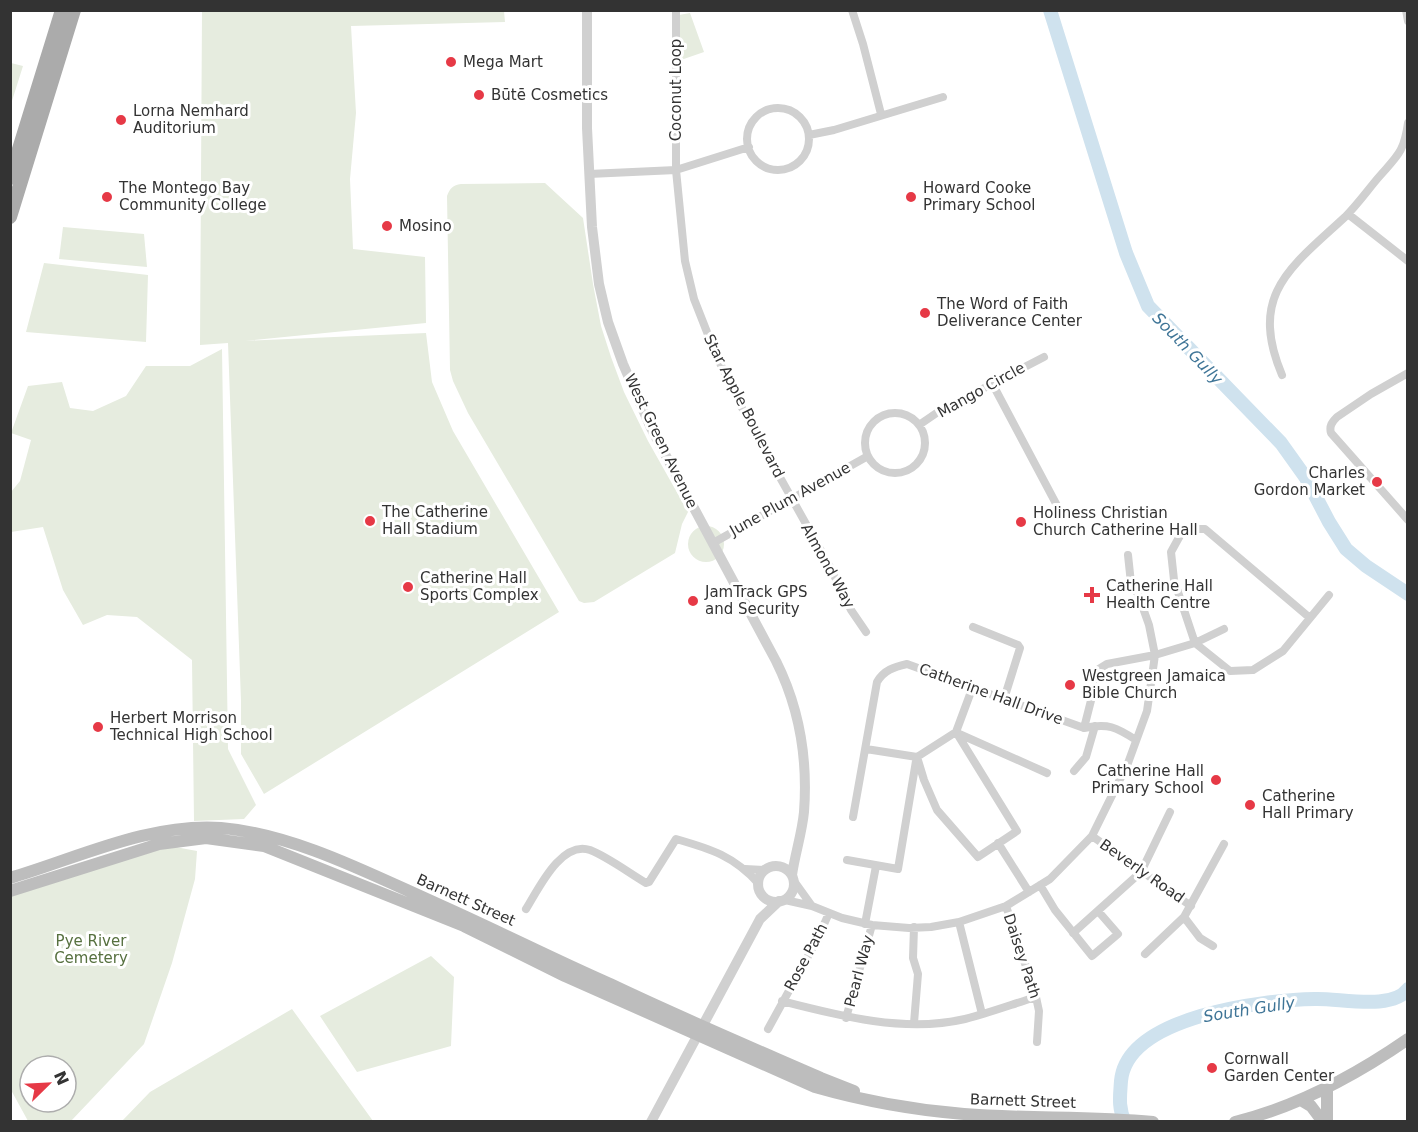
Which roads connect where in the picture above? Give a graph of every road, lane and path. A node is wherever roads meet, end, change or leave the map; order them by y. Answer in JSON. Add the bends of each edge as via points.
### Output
{"nodes":[{"id":1,"x":62,"y":10,"type":"edge"},
{"id":2,"x":74,"y":10,"type":"edge"},
{"id":3,"x":587,"y":10,"type":"edge"},
{"id":4,"x":676,"y":10,"type":"edge"},
{"id":5,"x":852,"y":10,"type":"edge"},
{"id":6,"x":1406,"y":10,"type":"edge"},
{"id":7,"x":1407,"y":21,"type":"edge"},
{"id":8,"x":943,"y":97,"type":"dead end"},
{"id":9,"x":881,"y":114,"type":"junction"},
{"id":10,"x":1407,"y":123,"type":"edge"},
{"id":11,"x":809,"y":135,"type":"junction"},
{"id":12,"x":749,"y":147,"type":"junction"},
{"id":13,"x":1405,"y":148,"type":"edge"},
{"id":14,"x":676,"y":170,"type":"junction"},
{"id":15,"x":589,"y":174,"type":"junction"},
{"id":16,"x":10,"y":177,"type":"edge"},
{"id":17,"x":1348,"y":214,"type":"junction"},
{"id":18,"x":10,"y":217,"type":"edge"},
{"id":19,"x":1407,"y":261,"type":"edge"},
{"id":20,"x":1044,"y":357,"type":"dead end"},
{"id":21,"x":1407,"y":373,"type":"edge"},
{"id":22,"x":1282,"y":375,"type":"dead end"},
{"id":23,"x":992,"y":383,"type":"junction"},
{"id":24,"x":919,"y":425,"type":"junction"},
{"id":25,"x":868,"y":456,"type":"junction"},
{"id":26,"x":791,"y":498,"type":"junction"},
{"id":27,"x":1060,"y":513,"type":"dead end"},
{"id":28,"x":1407,"y":520,"type":"edge"},
{"id":29,"x":713,"y":543,"type":"junction"},
{"id":30,"x":1128,"y":555,"type":"dead end"},
{"id":31,"x":1329,"y":595,"type":"dead end"},
{"id":32,"x":1310,"y":618,"type":"junction"},
{"id":33,"x":973,"y":627,"type":"dead end"},
{"id":34,"x":1224,"y":629,"type":"dead end"},
{"id":35,"x":866,"y":632,"type":"dead end"},
{"id":36,"x":1195,"y":643,"type":"junction"},
{"id":37,"x":1155,"y":655,"type":"junction"},
{"id":38,"x":972,"y":689,"type":"junction"},
{"id":39,"x":1004,"y":699,"type":"junction"},
{"id":40,"x":1095,"y":726,"type":"junction"},
{"id":41,"x":1084,"y":728,"type":"junction"},
{"id":42,"x":956,"y":732,"type":"junction"},
{"id":43,"x":1136,"y":741,"type":"junction"},
{"id":44,"x":866,"y":749,"type":"junction"},
{"id":45,"x":917,"y":757,"type":"junction"},
{"id":46,"x":1074,"y":771,"type":"dead end"},
{"id":47,"x":1047,"y":773,"type":"dead end"},
{"id":48,"x":1170,"y":812,"type":"dead end"},
{"id":49,"x":853,"y":817,"type":"dead end"},
{"id":50,"x":1092,"y":836,"type":"junction"},
{"id":51,"x":998,"y":843,"type":"junction"},
{"id":52,"x":1224,"y":844,"type":"dead end"},
{"id":53,"x":796,"y":851,"type":"junction"},
{"id":54,"x":847,"y":860,"type":"dead end"},
{"id":55,"x":876,"y":866,"type":"junction"},
{"id":56,"x":770,"y":868,"type":"junction"},
{"id":57,"x":745,"y":869,"type":"junction"},
{"id":58,"x":1141,"y":872,"type":"junction"},
{"id":59,"x":10,"y":878,"type":"edge"},
{"id":60,"x":793,"y":878,"type":"junction"},
{"id":61,"x":1040,"y":885,"type":"junction"},
{"id":62,"x":760,"y":888,"type":"junction"},
{"id":63,"x":10,"y":891,"type":"edge"},
{"id":64,"x":1029,"y":892,"type":"junction"},
{"id":65,"x":782,"y":900,"type":"junction"},
{"id":66,"x":812,"y":906,"type":"junction"},
{"id":67,"x":1006,"y":906,"type":"junction"},
{"id":68,"x":1191,"y":906,"type":"junction"},
{"id":69,"x":526,"y":909,"type":"dead end"},
{"id":70,"x":1098,"y":911,"type":"junction"},
{"id":71,"x":829,"y":913,"type":"junction"},
{"id":72,"x":1184,"y":917,"type":"junction"},
{"id":73,"x":760,"y":918,"type":"junction"},
{"id":74,"x":959,"y":922,"type":"junction"},
{"id":75,"x":868,"y":924,"type":"junction"},
{"id":76,"x":914,"y":927,"type":"junction"},
{"id":77,"x":1073,"y":933,"type":"junction"},
{"id":78,"x":1213,"y":946,"type":"dead end"},
{"id":79,"x":1145,"y":954,"type":"dead end"},
{"id":80,"x":1036,"y":998,"type":"junction"},
{"id":81,"x":782,"y":1001,"type":"junction"},
{"id":82,"x":982,"y":1014,"type":"junction"},
{"id":83,"x":846,"y":1018,"type":"junction"},
{"id":84,"x":914,"y":1023,"type":"junction"},
{"id":85,"x":768,"y":1029,"type":"dead end"},
{"id":86,"x":700,"y":1030,"type":"junction"},
{"id":87,"x":1407,"y":1039,"type":"edge"},
{"id":88,"x":1037,"y":1042,"type":"dead end"},
{"id":89,"x":1327,"y":1086,"type":"junction"},
{"id":90,"x":1301,"y":1100,"type":"junction"},
{"id":91,"x":1137,"y":1120,"type":"edge"},
{"id":92,"x":651,"y":1122,"type":"edge"},
{"id":93,"x":1153,"y":1122,"type":"edge"},
{"id":94,"x":1235,"y":1122,"type":"edge"},
{"id":95,"x":1325,"y":1122,"type":"edge"}],
"edges":[{"from":1,"to":16,"type":"main road"},
{"from":2,"to":18,"type":"main road"},
{"from":3,"to":15,"type":"street","name":"West Green Avenue"},
{"from":4,"to":14,"type":"street","name":"Coconut Loop"},
{"from":5,"to":9,"type":"street"},
{"from":6,"to":7,"type":"street"},
{"from":8,"to":9,"type":"street"},
{"from":9,"to":11,"type":"street"},
{"from":10,"to":13,"type":"street"},
{"from":11,"to":12,"type":"street","via":[[806,153],[800,161],[783,169],[766,167]]},
{"from":11,"to":12,"type":"street","via":[[796,114],[784,108],[770,109],[751,126]]},
{"from":12,"to":14,"type":"street"},
{"from":13,"to":17,"type":"street"},
{"from":14,"to":15,"type":"street"},
{"from":14,"to":26,"type":"street","name":"Star Apple Boulevard","via":[[685,261],[698,309],[716,355]]},
{"from":15,"to":29,"type":"street","name":"West Green Avenue","via":[[599,284],[608,322],[651,428]]},
{"from":17,"to":19,"type":"street"},
{"from":17,"to":22,"type":"street","via":[[1300,258],[1279,284],[1268,329]]},
{"from":20,"to":23,"type":"street","name":"Mango Circle"},
{"from":21,"to":28,"type":"street","via":[[1337,417],[1330,430]]},
{"from":23,"to":24,"type":"street","name":"Mango Circle"},
{"from":23,"to":27,"type":"street"},
{"from":24,"to":25,"type":"street","via":[[902,414],[882,416],[874,421],[866,438]]},
{"from":24,"to":25,"type":"street","via":[[924,449],[910,469],[897,473],[883,470]]},
{"from":25,"to":26,"type":"street","name":"June Plum Avenue"},
{"from":26,"to":29,"type":"street","name":"June Plum Avenue"},
{"from":26,"to":35,"type":"street","name":"Almond Way"},
{"from":29,"to":53,"type":"street","name":"West Green Avenue","via":[[784,676],[797,710],[805,770],[804,812]]},
{"from":30,"to":37,"type":"street","via":[[1131,583],[1149,625]]},
{"from":31,"to":32,"type":"street"},
{"from":32,"to":36,"type":"street","via":[[1283,651],[1253,670],[1230,671]]},
{"from":32,"to":36,"type":"street","via":[[1205,529],[1193,529],[1182,532],[1171,552],[1174,580]]},
{"from":33,"to":39,"type":"street","via":[[1020,648]]},
{"from":34,"to":36,"type":"street"},
{"from":36,"to":37,"type":"street"},
{"from":37,"to":41,"type":"street","via":[[1099,669]]},
{"from":37,"to":43,"type":"street","via":[[1147,711]]},
{"from":38,"to":39,"type":"street","name":"Catherine Hall Drive"},
{"from":38,"to":42,"type":"street"},
{"from":38,"to":44,"type":"street","name":"Catherine Hall Drive","via":[[907,664],[892,668],[877,682]]},
{"from":39,"to":41,"type":"street","name":"Catherine Hall Drive"},
{"from":40,"to":41,"type":"street"},
{"from":40,"to":43,"type":"street","via":[[1118,728]]},
{"from":40,"to":46,"type":"street","via":[[1086,756]]},
{"from":42,"to":45,"type":"street"},
{"from":42,"to":47,"type":"street"},
{"from":42,"to":51,"type":"street","via":[[1017,831]]},
{"from":43,"to":50,"type":"street"},
{"from":44,"to":45,"type":"street"},
{"from":44,"to":49,"type":"street","name":"Catherine Hall Drive"},
{"from":45,"to":51,"type":"street","via":[[937,810],[978,857]]},
{"from":45,"to":55,"type":"street","via":[[898,869]]},
{"from":48,"to":58,"type":"street"},
{"from":50,"to":58,"type":"street","name":"Beverly Road"},
{"from":50,"to":61,"type":"street"},
{"from":51,"to":64,"type":"street"},
{"from":52,"to":68,"type":"street"},
{"from":53,"to":56,"type":"street"},
{"from":53,"to":60,"type":"street","name":"West Green Avenue"},
{"from":54,"to":55,"type":"street"},
{"from":55,"to":75,"type":"street","name":"Pearl Way"},
{"from":56,"to":57,"type":"street"},
{"from":56,"to":60,"type":"street","via":[[784,868]]},
{"from":56,"to":62,"type":"street","via":[[760,876]]},
{"from":57,"to":62,"type":"street"},
{"from":57,"to":69,"type":"street","via":[[726,856],[676,839],[646,884],[588,849],[577,850],[553,865]]},
{"from":58,"to":68,"type":"street","name":"Beverly Road"},
{"from":58,"to":70,"type":"street"},
{"from":59,"to":86,"type":"main road","name":"Barnett Street","via":[[65,858],[170,831],[219,828],[264,834],[317,852],[513,937]]},
{"from":60,"to":65,"type":"street","via":[[792,892]]},
{"from":60,"to":66,"type":"street"},
{"from":61,"to":64,"type":"street"},
{"from":61,"to":77,"type":"street"},
{"from":62,"to":65,"type":"street","via":[[768,900]]},
{"from":62,"to":73,"type":"street"},
{"from":63,"to":86,"type":"main road","name":"Barnett Street","via":[[159,844],[206,838],[264,846],[464,926],[565,976]]},
{"from":64,"to":67,"type":"street"},
{"from":65,"to":66,"type":"street"},
{"from":65,"to":73,"type":"street"},
{"from":66,"to":71,"type":"street"},
{"from":67,"to":74,"type":"street"},
{"from":67,"to":80,"type":"street","name":"Daisey Path"},
{"from":68,"to":72,"type":"street"},
{"from":70,"to":77,"type":"street"},
{"from":70,"to":77,"type":"street","via":[[1118,935],[1092,956]]},
{"from":71,"to":75,"type":"street"},
{"from":71,"to":81,"type":"street","name":"Rose Path"},
{"from":72,"to":78,"type":"street","via":[[1200,938]]},
{"from":72,"to":79,"type":"street"},
{"from":73,"to":86,"type":"street"},
{"from":74,"to":76,"type":"street"},
{"from":74,"to":82,"type":"street"},
{"from":75,"to":76,"type":"street"},
{"from":75,"to":83,"type":"street","name":"Pearl Way"},
{"from":76,"to":84,"type":"street","via":[[913,958],[918,974]]},
{"from":80,"to":82,"type":"street"},
{"from":80,"to":88,"type":"street","name":"Daisey Path"},
{"from":81,"to":83,"type":"street"},
{"from":81,"to":85,"type":"street","name":"Rose Path"},
{"from":82,"to":84,"type":"street"},
{"from":83,"to":84,"type":"street"},
{"from":86,"to":91,"type":"main road","name":"Barnett Street","via":[[814,1087],[855,1099],[964,1114]]},
{"from":86,"to":92,"type":"street"},
{"from":87,"to":89,"type":"main road"},
{"from":89,"to":90,"type":"main road"},
{"from":89,"to":95,"type":"main road"},
{"from":90,"to":94,"type":"main road"},
{"from":90,"to":95,"type":"main road"},
{"from":91,"to":93,"type":"main road","name":"Barnett Street"}]}
